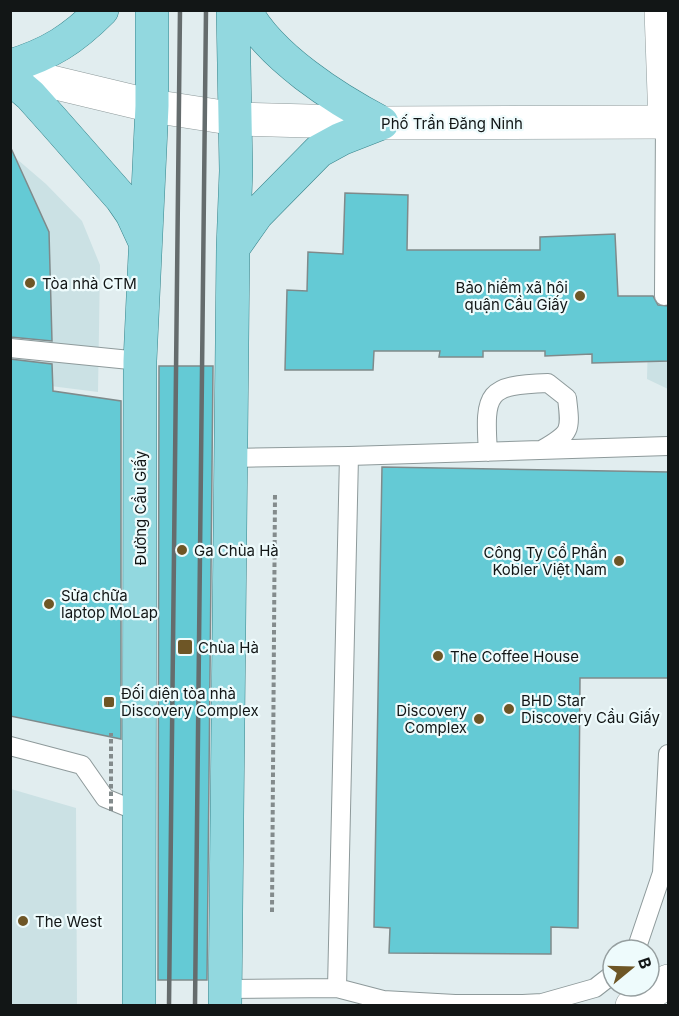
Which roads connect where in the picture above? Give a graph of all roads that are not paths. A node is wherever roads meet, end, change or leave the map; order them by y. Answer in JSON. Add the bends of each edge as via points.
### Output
{"nodes":[{"id":1,"x":102,"y":10,"type":"edge"},
{"id":2,"x":152,"y":10,"type":"edge"},
{"id":3,"x":233,"y":10,"type":"edge"},
{"id":4,"x":245,"y":10,"type":"edge"},
{"id":5,"x":661,"y":10,"type":"edge"},
{"id":6,"x":10,"y":66,"type":"edge"},
{"id":7,"x":10,"y":72,"type":"edge"},
{"id":8,"x":10,"y":78,"type":"edge"},
{"id":9,"x":152,"y":106,"type":"junction"},
{"id":10,"x":236,"y":118,"type":"junction"},
{"id":11,"x":667,"y":122,"type":"edge"},
{"id":12,"x":382,"y":123,"type":"junction"},
{"id":13,"x":145,"y":242,"type":"junction"},
{"id":14,"x":233,"y":248,"type":"junction"},
{"id":15,"x":664,"y":296,"type":"dead end"},
{"id":16,"x":10,"y":348,"type":"edge"},
{"id":17,"x":140,"y":361,"type":"junction"},
{"id":18,"x":669,"y":446,"type":"edge"},
{"id":19,"x":541,"y":450,"type":"junction"},
{"id":20,"x":488,"y":452,"type":"junction"},
{"id":21,"x":350,"y":456,"type":"junction"},
{"id":22,"x":231,"y":458,"type":"junction"},
{"id":23,"x":10,"y":746,"type":"edge"},
{"id":24,"x":669,"y":754,"type":"edge"},
{"id":25,"x":125,"y":812,"type":"junction"},
{"id":26,"x":665,"y":881,"type":"edge"},
{"id":27,"x":641,"y":938,"type":"edge"},
{"id":28,"x":601,"y":983,"type":"edge"},
{"id":29,"x":337,"y":988,"type":"junction"},
{"id":30,"x":225,"y":997,"type":"edge"},
{"id":31,"x":455,"y":1004,"type":"edge"},
{"id":32,"x":139,"y":1005,"type":"edge"}],
"edges":[{"from":1,"to":6,"type":"main road","via":[[85,28],[47,53]]},
{"from":2,"to":9,"type":"main road","name":"Đường Cầu Giấy"},
{"from":3,"to":10,"type":"main road"},
{"from":4,"to":12,"type":"main road","via":[[276,49],[324,89]]},
{"from":5,"to":11,"type":"street"},
{"from":7,"to":9,"type":"street","name":"Phố Trần Đăng Ninh"},
{"from":8,"to":13,"type":"main road","via":[[121,198]]},
{"from":9,"to":10,"type":"street","name":"Phố Trần Đăng Ninh"},
{"from":9,"to":13,"type":"main road","name":"Đường Cầu Giấy"},
{"from":10,"to":12,"type":"street","name":"Phố Trần Đăng Ninh"},
{"from":10,"to":14,"type":"main road"},
{"from":11,"to":12,"type":"street","name":"Phố Trần Đăng Ninh"},
{"from":11,"to":15,"type":"lane"},
{"from":12,"to":14,"type":"main road","via":[[320,151],[257,214]]},
{"from":13,"to":17,"type":"main road","name":"Đường Cầu Giấy"},
{"from":14,"to":22,"type":"main road"},
{"from":16,"to":17,"type":"lane"},
{"from":17,"to":25,"type":"main road","name":"Đường Cầu Giấy"},
{"from":18,"to":19,"type":"lane"},
{"from":19,"to":20,"type":"lane"},
{"from":19,"to":20,"type":"lane","via":[[563,437],[570,423],[567,398],[548,383],[516,384],[491,398],[486,424]]},
{"from":20,"to":21,"type":"lane"},
{"from":21,"to":22,"type":"lane"},
{"from":21,"to":29,"type":"lane"},
{"from":22,"to":30,"type":"main road"},
{"from":23,"to":25,"type":"lane","via":[[82,765],[105,798]]},
{"from":24,"to":26,"type":"lane"},
{"from":25,"to":32,"type":"main road","name":"Đường Cầu Giấy"},
{"from":26,"to":27,"type":"lane"},
{"from":28,"to":31,"type":"lane","via":[[542,1003]]},
{"from":29,"to":30,"type":"lane"},
{"from":29,"to":31,"type":"lane","via":[[383,1000]]}]}
